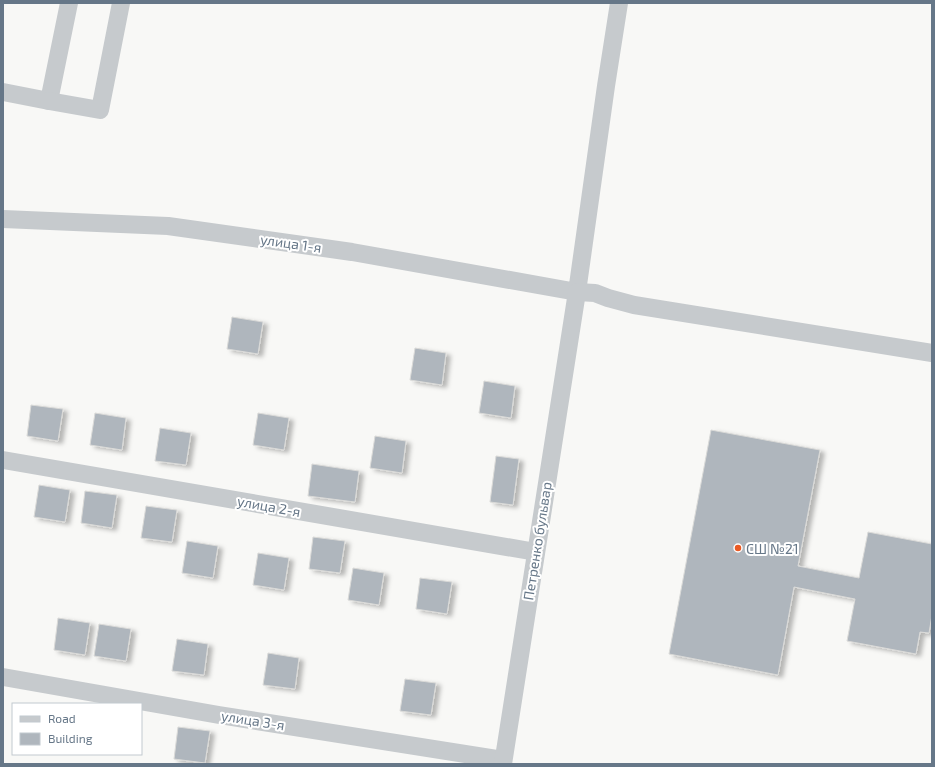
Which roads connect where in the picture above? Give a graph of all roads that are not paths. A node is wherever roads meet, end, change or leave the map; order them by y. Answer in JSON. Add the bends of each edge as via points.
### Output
{"nodes":[{"id":1,"x":69,"y":3,"type":"edge"},
{"id":2,"x":121,"y":3,"type":"edge"},
{"id":3,"x":620,"y":3,"type":"edge"},
{"id":4,"x":3,"y":92,"type":"edge"},
{"id":5,"x":50,"y":101,"type":"junction"},
{"id":6,"x":3,"y":219,"type":"edge"},
{"id":7,"x":577,"y":292,"type":"junction"},
{"id":8,"x":932,"y":353,"type":"edge"},
{"id":9,"x":3,"y":460,"type":"edge"},
{"id":10,"x":536,"y":552,"type":"junction"},
{"id":11,"x":3,"y":677,"type":"edge"},
{"id":12,"x":503,"y":762,"type":"edge"}],
"edges":[{"from":1,"to":5,"type":"street"},
{"from":2,"to":5,"type":"street","via":[[100,110]]},
{"from":3,"to":7,"type":"street","name":"Петренко бульвар"},
{"from":4,"to":5,"type":"street"},
{"from":6,"to":7,"type":"street","name":"улица 1-я","via":[[168,226],[352,252]]},
{"from":7,"to":8,"type":"street","name":"улица 1-я","via":[[595,293],[634,305]]},
{"from":7,"to":10,"type":"street","name":"Петренко бульвар"},
{"from":9,"to":10,"type":"street","name":"улица 2-я"},
{"from":10,"to":12,"type":"street","name":"Петренко бульвар"},
{"from":11,"to":12,"type":"street","name":"улица 3-я"}]}
